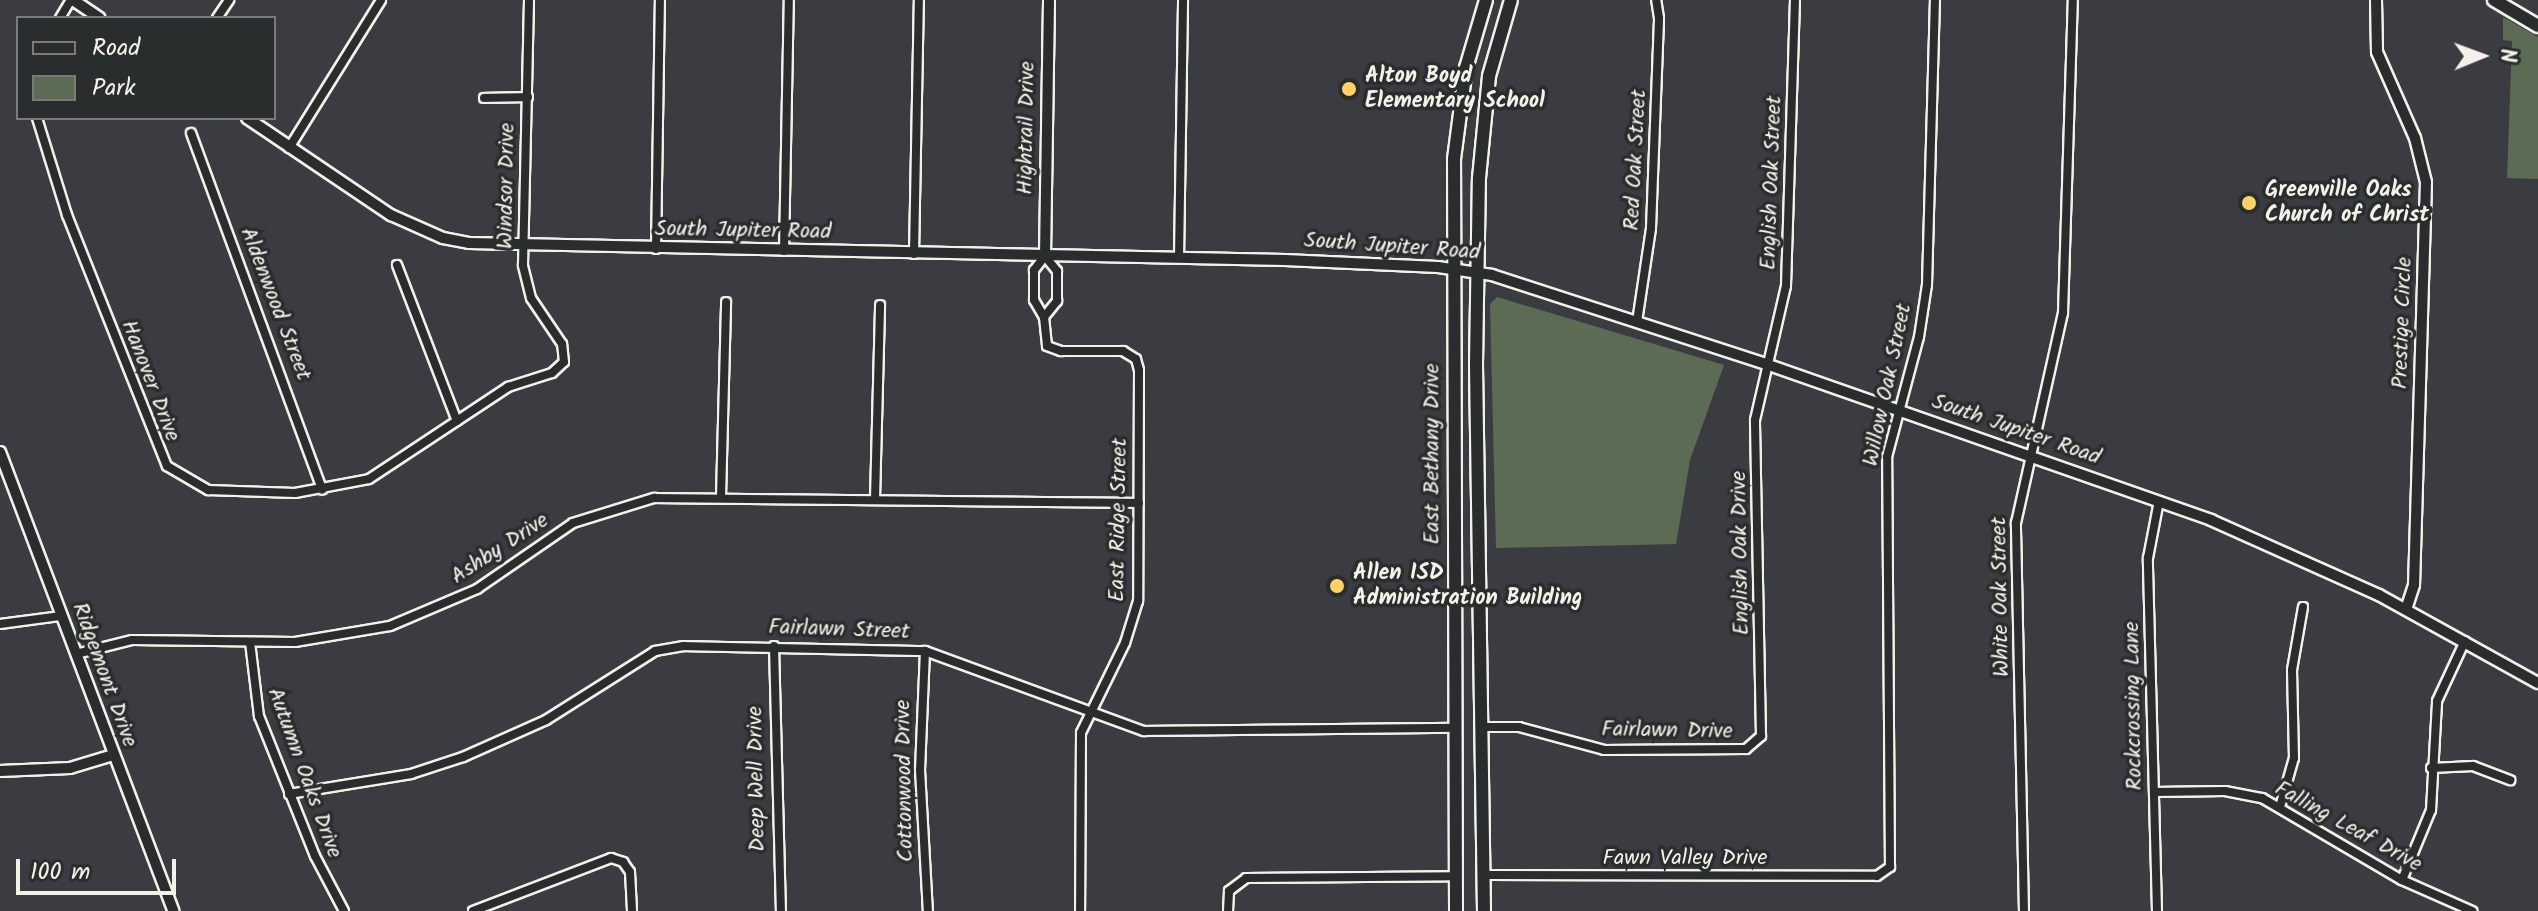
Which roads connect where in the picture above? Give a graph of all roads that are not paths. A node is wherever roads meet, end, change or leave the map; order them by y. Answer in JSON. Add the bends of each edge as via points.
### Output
{"nodes":[{"id":1,"x":72,"y":0,"type":"edge"},
{"id":2,"x":381,"y":0,"type":"edge"},
{"id":3,"x":529,"y":0,"type":"edge"},
{"id":4,"x":660,"y":0,"type":"edge"},
{"id":5,"x":789,"y":0,"type":"edge"},
{"id":6,"x":919,"y":0,"type":"edge"},
{"id":7,"x":1049,"y":0,"type":"edge"},
{"id":8,"x":1183,"y":0,"type":"edge"},
{"id":9,"x":1486,"y":0,"type":"edge"},
{"id":10,"x":1511,"y":0,"type":"edge"},
{"id":11,"x":1656,"y":0,"type":"edge"},
{"id":12,"x":1795,"y":0,"type":"edge"},
{"id":13,"x":1935,"y":0,"type":"edge"},
{"id":14,"x":2073,"y":0,"type":"edge"},
{"id":15,"x":2376,"y":0,"type":"edge"},
{"id":16,"x":2494,"y":0,"type":"edge"},
{"id":17,"x":97,"y":16,"type":"edge"},
{"id":18,"x":1480,"y":16,"type":"junction"},
{"id":19,"x":1502,"y":24,"type":"junction"},
{"id":20,"x":2538,"y":26,"type":"edge"},
{"id":21,"x":528,"y":97,"type":"junction"},
{"id":22,"x":484,"y":98,"type":"dead end"},
{"id":23,"x":38,"y":120,"type":"edge"},
{"id":24,"x":250,"y":120,"type":"edge"},
{"id":25,"x":191,"y":133,"type":"dead end"},
{"id":26,"x":289,"y":148,"type":"junction"},
{"id":27,"x":524,"y":246,"type":"junction"},
{"id":28,"x":656,"y":249,"type":"junction"},
{"id":29,"x":784,"y":251,"type":"junction"},
{"id":30,"x":914,"y":254,"type":"junction"},
{"id":31,"x":1045,"y":256,"type":"junction"},
{"id":32,"x":1179,"y":258,"type":"junction"},
{"id":33,"x":397,"y":265,"type":"dead end"},
{"id":34,"x":1452,"y":269,"type":"junction"},
{"id":35,"x":1478,"y":273,"type":"junction"},
{"id":36,"x":726,"y":302,"type":"dead end"},
{"id":37,"x":880,"y":305,"type":"dead end"},
{"id":38,"x":1044,"y":317,"type":"junction"},
{"id":39,"x":1637,"y":322,"type":"junction"},
{"id":40,"x":1136,"y":359,"type":"joint"},
{"id":41,"x":564,"y":362,"type":"joint"},
{"id":42,"x":1766,"y":364,"type":"junction"},
{"id":43,"x":1899,"y":411,"type":"junction"},
{"id":44,"x":457,"y":421,"type":"junction"},
{"id":45,"x":2030,"y":455,"type":"junction"},
{"id":46,"x":1,"y":460,"type":"edge"},
{"id":47,"x":322,"y":490,"type":"junction"},
{"id":48,"x":721,"y":497,"type":"junction"},
{"id":49,"x":875,"y":499,"type":"junction"},
{"id":50,"x":2159,"y":501,"type":"junction"},
{"id":51,"x":1139,"y":503,"type":"junction"},
{"id":52,"x":1453,"y":506,"type":"junction"},
{"id":53,"x":1480,"y":506,"type":"junction"},
{"id":54,"x":2303,"y":607,"type":"dead end"},
{"id":55,"x":2406,"y":609,"type":"junction"},
{"id":56,"x":61,"y":616,"type":"junction"},
{"id":57,"x":0,"y":624,"type":"edge"},
{"id":58,"x":2465,"y":641,"type":"junction"},
{"id":59,"x":250,"y":642,"type":"junction"},
{"id":60,"x":774,"y":646,"type":"junction"},
{"id":61,"x":925,"y":651,"type":"junction"},
{"id":62,"x":76,"y":654,"type":"junction"},
{"id":63,"x":2538,"y":683,"type":"edge"},
{"id":64,"x":1088,"y":713,"type":"junction"},
{"id":65,"x":1482,"y":727,"type":"junction"},
{"id":66,"x":1454,"y":728,"type":"junction"},
{"id":67,"x":1758,"y":742,"type":"joint"},
{"id":68,"x":113,"y":755,"type":"junction"},
{"id":69,"x":2431,"y":768,"type":"junction"},
{"id":70,"x":0,"y":771,"type":"edge"},
{"id":71,"x":2510,"y":780,"type":"dead end"},
{"id":72,"x":2154,"y":792,"type":"junction"},
{"id":73,"x":289,"y":794,"type":"junction"},
{"id":74,"x":2280,"y":807,"type":"junction"},
{"id":75,"x":1887,"y":871,"type":"joint"},
{"id":76,"x":1484,"y":875,"type":"junction"},
{"id":77,"x":1456,"y":876,"type":"junction"},
{"id":78,"x":2402,"y":880,"type":"junction"},
{"id":79,"x":171,"y":910,"type":"edge"},
{"id":80,"x":344,"y":911,"type":"edge"},
{"id":81,"x":473,"y":911,"type":"edge"},
{"id":82,"x":632,"y":911,"type":"edge"},
{"id":83,"x":781,"y":911,"type":"edge"},
{"id":84,"x":928,"y":911,"type":"edge"},
{"id":85,"x":1080,"y":911,"type":"edge"},
{"id":86,"x":1228,"y":911,"type":"edge"},
{"id":87,"x":1456,"y":911,"type":"edge"},
{"id":88,"x":1484,"y":911,"type":"edge"},
{"id":89,"x":2024,"y":911,"type":"edge"},
{"id":90,"x":2157,"y":911,"type":"edge"},
{"id":91,"x":2472,"y":911,"type":"edge"}],
"edges":[{"from":1,"to":17,"type":"street"},
{"from":2,"to":26,"type":"street"},
{"from":3,"to":21,"type":"street","name":"Windsor Drive"},
{"from":4,"to":28,"type":"street"},
{"from":5,"to":29,"type":"street"},
{"from":6,"to":30,"type":"street"},
{"from":7,"to":31,"type":"street","name":"Hightrail Drive"},
{"from":8,"to":32,"type":"street"},
{"from":9,"to":18,"type":"main road","name":"East Bethany Drive"},
{"from":10,"to":19,"type":"main road","name":"East Bethany Drive"},
{"from":11,"to":39,"type":"street","name":"Red Oak Street","via":[[1651,228]]},
{"from":12,"to":42,"type":"street","name":"English Oak Street","via":[[1788,261],[1782,312]]},
{"from":13,"to":43,"type":"street","name":"Willow Oak Street","via":[[1927,285]]},
{"from":14,"to":45,"type":"street","name":"White Oak Street","via":[[2064,299],[2052,381]]},
{"from":15,"to":55,"type":"street","name":"Prestige Circle","via":[[2377,52],[2415,138],[2426,182],[2414,585]]},
{"from":16,"to":20,"type":"main road"},
{"from":18,"to":19,"type":"main road"},
{"from":18,"to":34,"type":"main road","name":"East Bethany Drive","via":[[1459,109]]},
{"from":19,"to":35,"type":"main road","name":"East Bethany Drive","via":[[1485,100]]},
{"from":21,"to":22,"type":"street"},
{"from":21,"to":27,"type":"street","name":"Windsor Drive"},
{"from":23,"to":47,"type":"street","name":"Hanover Drive","via":[[67,215],[167,466],[208,490]]},
{"from":24,"to":26,"type":"street","name":"South Jupiter Road"},
{"from":25,"to":47,"type":"street","name":"Aldenwood Street"},
{"from":26,"to":27,"type":"street","name":"South Jupiter Road","via":[[391,215],[430,233],[469,243]]},
{"from":27,"to":28,"type":"street","name":"South Jupiter Road"},
{"from":27,"to":41,"type":"street","name":"Windsor Drive","via":[[531,298],[562,344]]},
{"from":28,"to":29,"type":"street","name":"South Jupiter Road"},
{"from":29,"to":30,"type":"street","name":"South Jupiter Road"},
{"from":30,"to":31,"type":"street","name":"South Jupiter Road"},
{"from":31,"to":32,"type":"street","name":"South Jupiter Road"},
{"from":31,"to":38,"type":"street","name":"Hightrail Drive","via":[[1034,270],[1034,300]]},
{"from":31,"to":38,"type":"street","name":"Hightrail Drive","via":[[1057,271],[1057,301]]},
{"from":32,"to":34,"type":"street","name":"South Jupiter Road"},
{"from":33,"to":44,"type":"street"},
{"from":34,"to":35,"type":"street","name":"South Jupiter Road"},
{"from":34,"to":52,"type":"main road","name":"East Bethany Drive"},
{"from":35,"to":39,"type":"street","name":"South Jupiter Road"},
{"from":35,"to":53,"type":"main road","name":"East Bethany Drive"},
{"from":36,"to":48,"type":"street"},
{"from":37,"to":49,"type":"street"},
{"from":38,"to":40,"type":"street","name":"Hightrail Drive","via":[[1044,341],[1054,350],[1123,351]]},
{"from":39,"to":42,"type":"street","name":"South Jupiter Road"},
{"from":40,"to":51,"type":"street","name":"East Ridge Street"},
{"from":41,"to":44,"type":"street","name":"Hanover Drive","via":[[552,373],[508,387]]},
{"from":42,"to":43,"type":"street","name":"South Jupiter Road"},
{"from":42,"to":67,"type":"street","name":"English Oak Drive","via":[[1755,420],[1763,729]]},
{"from":43,"to":45,"type":"street","name":"South Jupiter Road"},
{"from":43,"to":75,"type":"street","name":"Willow Oak Street","via":[[1887,479],[1893,857]]},
{"from":44,"to":47,"type":"street","name":"Hanover Drive","via":[[369,479]]},
{"from":45,"to":50,"type":"street","name":"South Jupiter Road"},
{"from":45,"to":89,"type":"street","name":"White Oak Street","via":[[2016,523]]},
{"from":46,"to":56,"type":"street","name":"Ridgemont Drive"},
{"from":48,"to":49,"type":"street","name":"Ashby Drive"},
{"from":48,"to":59,"type":"street","name":"Ashby Drive","via":[[654,498],[591,516],[552,534],[477,589],[390,626],[295,642]]},
{"from":49,"to":51,"type":"street","name":"Ashby Drive"},
{"from":50,"to":55,"type":"street","name":"South Jupiter Road"},
{"from":50,"to":72,"type":"street","name":"Rockcrossing Lane","via":[[2148,558]]},
{"from":51,"to":64,"type":"street","name":"East Ridge Street","via":[[1134,620]]},
{"from":52,"to":53,"type":"main road"},
{"from":52,"to":66,"type":"main road","name":"East Bethany Drive"},
{"from":53,"to":65,"type":"main road","name":"East Bethany Drive"},
{"from":54,"to":74,"type":"street","via":[[2292,670],[2293,767]]},
{"from":55,"to":58,"type":"street","name":"South Jupiter Road"},
{"from":56,"to":57,"type":"street"},
{"from":56,"to":62,"type":"street","name":"Ridgemont Drive"},
{"from":58,"to":63,"type":"street","name":"South Jupiter Road"},
{"from":58,"to":69,"type":"street","via":[[2437,701]]},
{"from":59,"to":62,"type":"street","name":"Ashby Drive","via":[[132,640]]},
{"from":59,"to":73,"type":"street","name":"Autumn Oaks Drive","via":[[254,701]]},
{"from":60,"to":61,"type":"street","name":"Fairlawn Street"},
{"from":60,"to":73,"type":"street","name":"Fairlawn Street","via":[[655,651],[546,720],[463,757],[411,774]]},
{"from":60,"to":83,"type":"street","name":"Deep Well Drive"},
{"from":61,"to":64,"type":"street","name":"Fairlawn Street"},
{"from":61,"to":84,"type":"street","name":"Cottonwood Drive","via":[[920,770]]},
{"from":62,"to":68,"type":"street","name":"Ridgemont Drive"},
{"from":64,"to":66,"type":"street","name":"Fairlawn Street","via":[[1144,731]]},
{"from":64,"to":85,"type":"street","name":"East Ridge Street","via":[[1079,741]]},
{"from":65,"to":66,"type":"main road"},
{"from":65,"to":67,"type":"street","name":"Fairlawn Drive","via":[[1519,727],[1604,750],[1739,750]]},
{"from":65,"to":76,"type":"main road","name":"East Bethany Drive"},
{"from":66,"to":77,"type":"main road","name":"East Bethany Drive"},
{"from":68,"to":70,"type":"street","via":[[70,768]]},
{"from":68,"to":79,"type":"street","name":"Ridgemont Drive"},
{"from":69,"to":71,"type":"street","via":[[2473,766]]},
{"from":69,"to":78,"type":"street","via":[[2431,810]]},
{"from":72,"to":74,"type":"street","name":"Falling Leaf Drive","via":[[2235,792]]},
{"from":72,"to":90,"type":"street","name":"Rockcrossing Lane"},
{"from":73,"to":80,"type":"street","name":"Autumn Oaks Drive"},
{"from":74,"to":78,"type":"street","name":"Falling Leaf Drive"},
{"from":75,"to":76,"type":"street","name":"Fawn Valley Drive","via":[[1877,876],[1676,879]]},
{"from":76,"to":77,"type":"main road"},
{"from":76,"to":88,"type":"main road","name":"East Bethany Drive"},
{"from":77,"to":86,"type":"street","via":[[1246,878],[1229,891]]},
{"from":77,"to":87,"type":"main road","name":"East Bethany Drive"},
{"from":78,"to":91,"type":"street","name":"Falling Leaf Drive"},
{"from":81,"to":82,"type":"street","via":[[605,858],[626,865]]}]}
